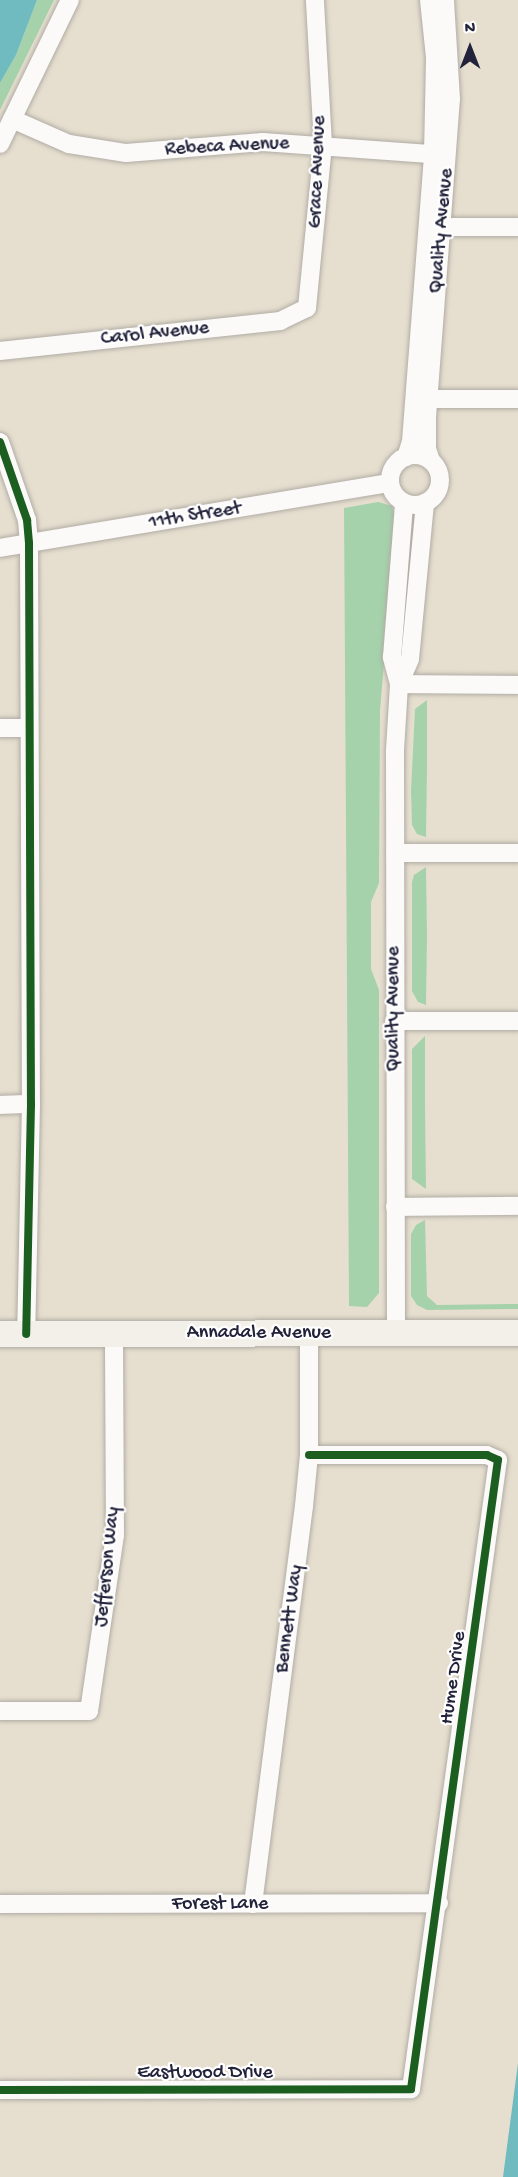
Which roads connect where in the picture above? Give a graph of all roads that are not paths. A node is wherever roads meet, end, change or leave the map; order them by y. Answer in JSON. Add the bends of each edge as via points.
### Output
{"nodes":[{"id":1,"x":70,"y":0,"type":"edge"},
{"id":2,"x":315,"y":0,"type":"edge"},
{"id":3,"x":429,"y":0,"type":"edge"},
{"id":4,"x":445,"y":0,"type":"edge"},
{"id":5,"x":12,"y":119,"type":"junction"},
{"id":6,"x":0,"y":144,"type":"edge"},
{"id":7,"x":323,"y":145,"type":"junction"},
{"id":8,"x":441,"y":155,"type":"junction"},
{"id":9,"x":435,"y":227,"type":"junction"},
{"id":10,"x":518,"y":227,"type":"edge"},
{"id":11,"x":308,"y":308,"type":"joint"},
{"id":12,"x":0,"y":351,"type":"edge"},
{"id":13,"x":421,"y":399,"type":"junction"},
{"id":14,"x":518,"y":399,"type":"edge"},
{"id":15,"x":0,"y":442,"type":"edge"},
{"id":16,"x":406,"y":457,"type":"junction"},
{"id":17,"x":431,"y":461,"type":"junction"},
{"id":18,"x":390,"y":483,"type":"junction"},
{"id":19,"x":404,"y":503,"type":"junction"},
{"id":20,"x":425,"y":503,"type":"junction"},
{"id":21,"x":29,"y":543,"type":"junction"},
{"id":22,"x":0,"y":548,"type":"edge"},
{"id":23,"x":399,"y":684,"type":"junction"},
{"id":24,"x":518,"y":685,"type":"edge"},
{"id":25,"x":0,"y":728,"type":"edge"},
{"id":26,"x":29,"y":728,"type":"junction"},
{"id":27,"x":395,"y":853,"type":"junction"},
{"id":28,"x":518,"y":853,"type":"edge"},
{"id":29,"x":394,"y":1021,"type":"junction"},
{"id":30,"x":518,"y":1021,"type":"edge"},
{"id":31,"x":31,"y":1104,"type":"junction"},
{"id":32,"x":0,"y":1105,"type":"edge"},
{"id":33,"x":518,"y":1206,"type":"edge"},
{"id":34,"x":395,"y":1207,"type":"junction"},
{"id":35,"x":114,"y":1333,"type":"junction"},
{"id":36,"x":309,"y":1333,"type":"junction"},
{"id":37,"x":396,"y":1333,"type":"junction"},
{"id":38,"x":518,"y":1333,"type":"edge"},
{"id":39,"x":0,"y":1334,"type":"edge"},
{"id":40,"x":26,"y":1334,"type":"junction"},
{"id":41,"x":309,"y":1455,"type":"junction"},
{"id":42,"x":0,"y":1711,"type":"edge"},
{"id":43,"x":439,"y":1903,"type":"junction"},
{"id":44,"x":0,"y":1904,"type":"edge"},
{"id":45,"x":253,"y":1904,"type":"junction"},
{"id":46,"x":411,"y":2089,"type":"joint"},
{"id":47,"x":0,"y":2090,"type":"edge"}],
"edges":[{"from":1,"to":5,"type":"street"},
{"from":2,"to":7,"type":"street","name":"Grace Avenue"},
{"from":3,"to":8,"type":"street","name":"Quality Avenue"},
{"from":4,"to":8,"type":"street","name":"Quality Avenue","via":[[451,61]]},
{"from":5,"to":6,"type":"street"},
{"from":5,"to":7,"type":"street","name":"Rebeca Avenue","via":[[69,144],[126,153],[263,142]]},
{"from":7,"to":8,"type":"street","name":"Rebeca Avenue"},
{"from":7,"to":11,"type":"street","name":"Grace Avenue"},
{"from":8,"to":9,"type":"street","name":"Quality Avenue"},
{"from":9,"to":10,"type":"street"},
{"from":9,"to":13,"type":"street","name":"Quality Avenue"},
{"from":11,"to":12,"type":"street","name":"Carol Avenue","via":[[280,321]]},
{"from":13,"to":14,"type":"street"},
{"from":13,"to":16,"type":"street","name":"Quality Avenue"},
{"from":13,"to":17,"type":"street","name":"Quality Avenue"},
{"from":15,"to":21,"type":"street","via":[[27,520]]},
{"from":16,"to":17,"type":"street","via":[[418,455]]},
{"from":16,"to":18,"type":"street","via":[[392,468]]},
{"from":17,"to":20,"type":"street","via":[[439,473],[439,487]]},
{"from":18,"to":19,"type":"street"},
{"from":18,"to":21,"type":"street","name":"11th Street"},
{"from":19,"to":20,"type":"street"},
{"from":19,"to":23,"type":"street","name":"Quality Avenue","via":[[393,657]]},
{"from":20,"to":23,"type":"street","name":"Quality Avenue","via":[[410,659]]},
{"from":21,"to":22,"type":"street","name":"11th Street"},
{"from":21,"to":26,"type":"street"},
{"from":23,"to":24,"type":"street"},
{"from":23,"to":27,"type":"street","name":"Quality Avenue"},
{"from":25,"to":26,"type":"street"},
{"from":26,"to":31,"type":"street"},
{"from":27,"to":28,"type":"street"},
{"from":27,"to":29,"type":"street","name":"Quality Avenue"},
{"from":29,"to":30,"type":"street"},
{"from":29,"to":34,"type":"street","name":"Quality Avenue"},
{"from":31,"to":32,"type":"street"},
{"from":31,"to":40,"type":"street"},
{"from":33,"to":34,"type":"street"},
{"from":34,"to":37,"type":"street","name":"Quality Avenue"},
{"from":35,"to":36,"type":"street","name":"Annadale Avenue"},
{"from":35,"to":40,"type":"street","name":"Annadale Avenue"},
{"from":35,"to":42,"type":"street","name":"Jefferson Way","via":[[115,1535],[89,1710]]},
{"from":36,"to":37,"type":"street","name":"Annadale Avenue"},
{"from":36,"to":41,"type":"street","name":"Bennett Way"},
{"from":37,"to":38,"type":"street","name":"Annadale Avenue"},
{"from":39,"to":40,"type":"street","name":"Annadale Avenue"},
{"from":41,"to":43,"type":"street","name":"Hume Drive","via":[[487,1455],[498,1460]]},
{"from":41,"to":45,"type":"street","name":"Bennett Way"},
{"from":43,"to":45,"type":"street","name":"Forest Lane"},
{"from":43,"to":46,"type":"street","name":"Hume Drive"},
{"from":44,"to":45,"type":"street","name":"Forest Lane"},
{"from":46,"to":47,"type":"street","name":"Eastwood Drive"}]}
